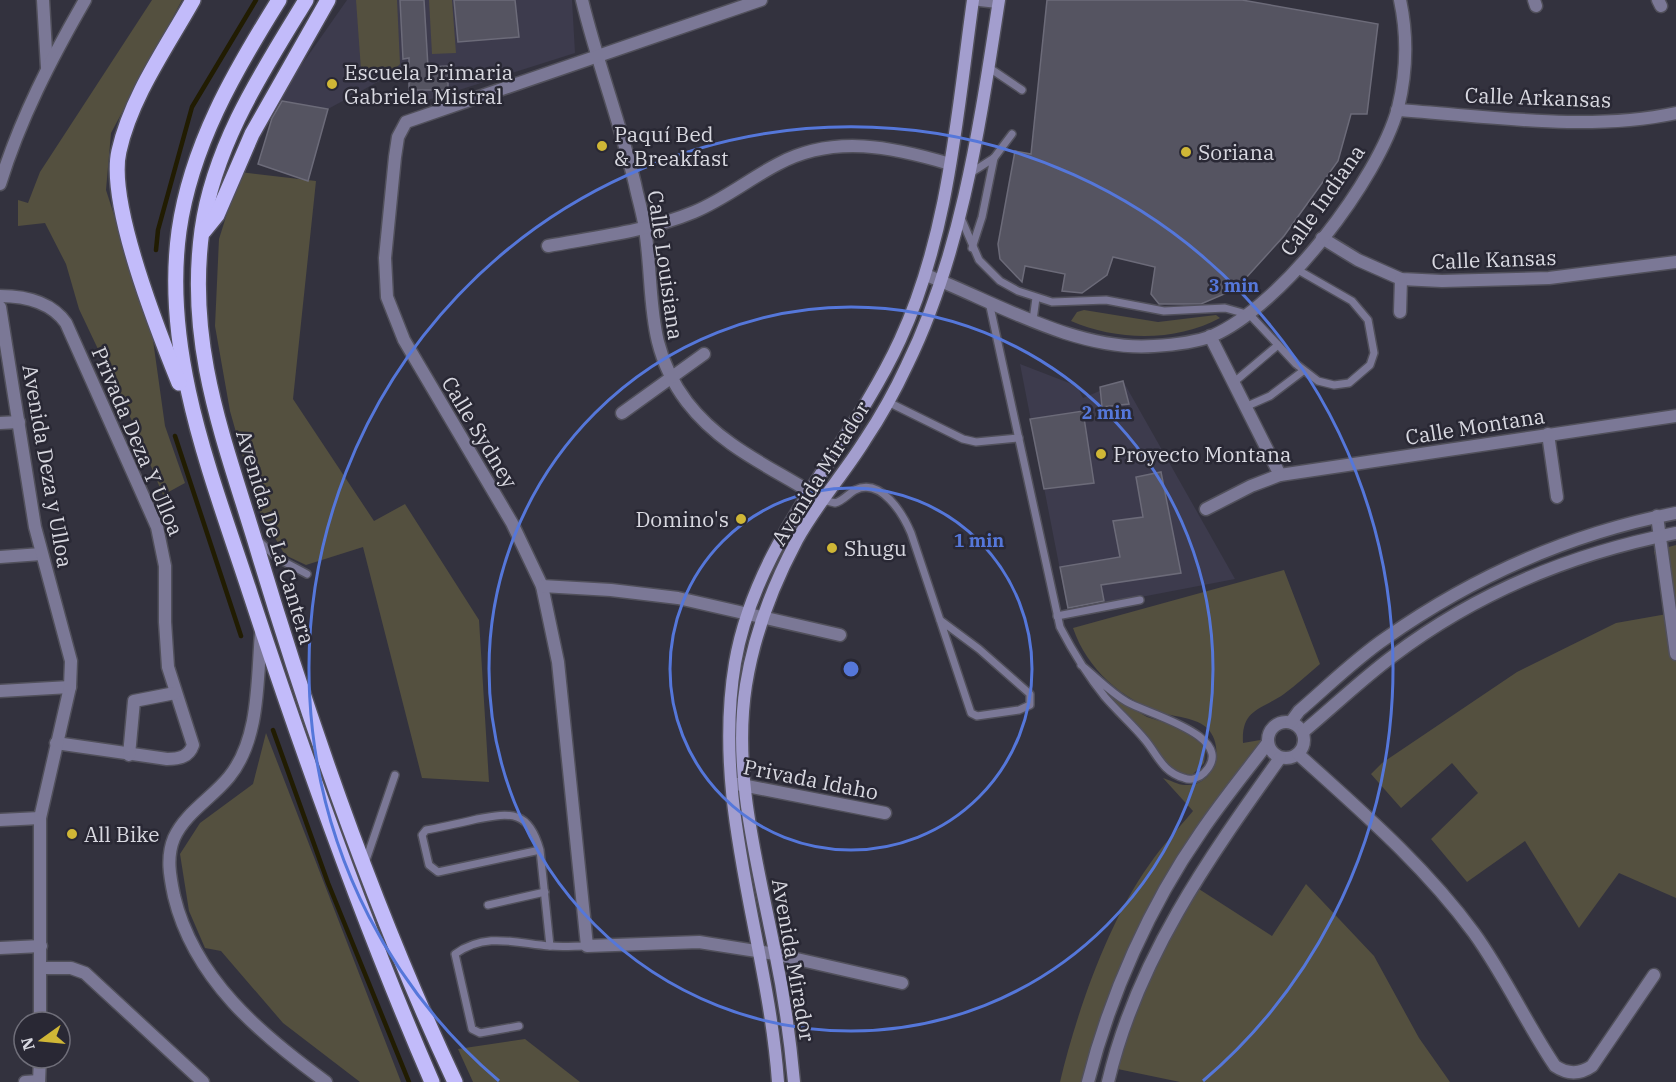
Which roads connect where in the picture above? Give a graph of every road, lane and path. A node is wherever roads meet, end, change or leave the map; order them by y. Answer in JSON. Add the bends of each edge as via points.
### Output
{"nodes":[{"id":1,"x":43,"y":0,"type":"edge"},
{"id":2,"x":85,"y":0,"type":"edge"},
{"id":3,"x":193,"y":0,"type":"edge"},
{"id":4,"x":279,"y":0,"type":"edge"},
{"id":5,"x":306,"y":0,"type":"edge"},
{"id":6,"x":328,"y":0,"type":"edge"},
{"id":7,"x":582,"y":0,"type":"edge"},
{"id":8,"x":761,"y":0,"type":"edge"},
{"id":9,"x":973,"y":0,"type":"edge"},
{"id":10,"x":980,"y":0,"type":"edge"},
{"id":11,"x":1400,"y":0,"type":"edge"},
{"id":12,"x":998,"y":1,"type":"edge"},
{"id":13,"x":599,"y":57,"type":"junction"},
{"id":14,"x":988,"y":67,"type":"junction"},
{"id":15,"x":47,"y":68,"type":"junction"},
{"id":16,"x":1022,"y":90,"type":"dead end"},
{"id":17,"x":1397,"y":110,"type":"junction"},
{"id":18,"x":1676,"y":113,"type":"edge"},
{"id":19,"x":1012,"y":134,"type":"dead end"},
{"id":20,"x":994,"y":158,"type":"junction"},
{"id":21,"x":950,"y":164,"type":"junction"},
{"id":22,"x":3,"y":166,"type":"edge"},
{"id":23,"x":969,"y":174,"type":"junction"},
{"id":24,"x":0,"y":184,"type":"edge"},
{"id":25,"x":959,"y":213,"type":"junction"},
{"id":26,"x":645,"y":228,"type":"junction"},
{"id":27,"x":202,"y":234,"type":"junction"},
{"id":28,"x":1322,"y":238,"type":"junction"},
{"id":29,"x":548,"y":246,"type":"dead end"},
{"id":30,"x":972,"y":248,"type":"junction"},
{"id":31,"x":1676,"y":262,"type":"edge"},
{"id":32,"x":1298,"y":270,"type":"junction"},
{"id":33,"x":926,"y":274,"type":"junction"},
{"id":34,"x":1401,"y":279,"type":"junction"},
{"id":35,"x":942,"y":281,"type":"junction"},
{"id":36,"x":0,"y":296,"type":"edge"},
{"id":37,"x":1036,"y":298,"type":"junction"},
{"id":38,"x":989,"y":300,"type":"junction"},
{"id":39,"x":0,"y":307,"type":"edge"},
{"id":40,"x":1400,"y":312,"type":"dead end"},
{"id":41,"x":1250,"y":315,"type":"junction"},
{"id":42,"x":1034,"y":320,"type":"junction"},
{"id":43,"x":1210,"y":336,"type":"junction"},
{"id":44,"x":1278,"y":345,"type":"junction"},
{"id":45,"x":704,"y":354,"type":"dead end"},
{"id":46,"x":1303,"y":371,"type":"junction"},
{"id":47,"x":670,"y":378,"type":"junction"},
{"id":48,"x":1233,"y":382,"type":"junction"},
{"id":49,"x":888,"y":402,"type":"junction"},
{"id":50,"x":1245,"y":406,"type":"junction"},
{"id":51,"x":192,"y":411,"type":"junction"},
{"id":52,"x":622,"y":413,"type":"dead end"},
{"id":53,"x":1676,"y":416,"type":"edge"},
{"id":54,"x":19,"y":422,"type":"junction"},
{"id":55,"x":0,"y":423,"type":"edge"},
{"id":56,"x":1548,"y":434,"type":"junction"},
{"id":57,"x":1019,"y":438,"type":"junction"},
{"id":58,"x":1280,"y":475,"type":"junction"},
{"id":59,"x":808,"y":490,"type":"junction"},
{"id":60,"x":1557,"y":497,"type":"dead end"},
{"id":61,"x":823,"y":500,"type":"junction"},
{"id":62,"x":1206,"y":509,"type":"dead end"},
{"id":63,"x":1676,"y":513,"type":"edge"},
{"id":64,"x":1657,"y":516,"type":"junction"},
{"id":65,"x":1676,"y":533,"type":"edge"},
{"id":66,"x":253,"y":534,"type":"junction"},
{"id":67,"x":1660,"y":536,"type":"junction"},
{"id":68,"x":41,"y":554,"type":"junction"},
{"id":69,"x":0,"y":557,"type":"edge"},
{"id":70,"x":1525,"y":559,"type":"junction"},
{"id":71,"x":307,"y":574,"type":"dead end"},
{"id":72,"x":1532,"y":576,"type":"junction"},
{"id":73,"x":542,"y":586,"type":"junction"},
{"id":74,"x":1140,"y":600,"type":"dead end"},
{"id":75,"x":747,"y":614,"type":"junction"},
{"id":76,"x":1057,"y":616,"type":"junction"},
{"id":77,"x":763,"y":617,"type":"junction"},
{"id":78,"x":940,"y":620,"type":"junction"},
{"id":79,"x":262,"y":629,"type":"junction"},
{"id":80,"x":840,"y":635,"type":"dead end"},
{"id":81,"x":1676,"y":654,"type":"edge"},
{"id":82,"x":1081,"y":664,"type":"junction"},
{"id":83,"x":70,"y":687,"type":"junction"},
{"id":84,"x":0,"y":691,"type":"edge"},
{"id":85,"x":175,"y":693,"type":"junction"},
{"id":86,"x":1291,"y":722,"type":"junction"},
{"id":87,"x":1303,"y":732,"type":"junction"},
{"id":88,"x":56,"y":743,"type":"junction"},
{"id":89,"x":1268,"y":744,"type":"junction"},
{"id":90,"x":129,"y":754,"type":"junction"},
{"id":91,"x":1298,"y":754,"type":"junction"},
{"id":92,"x":1280,"y":758,"type":"junction"},
{"id":93,"x":395,"y":775,"type":"dead end"},
{"id":94,"x":730,"y":782,"type":"junction"},
{"id":95,"x":745,"y":785,"type":"junction"},
{"id":96,"x":885,"y":813,"type":"dead end"},
{"id":97,"x":40,"y":818,"type":"junction"},
{"id":98,"x":0,"y":820,"type":"edge"},
{"id":99,"x":540,"y":850,"type":"junction"},
{"id":100,"x":365,"y":863,"type":"junction"},
{"id":101,"x":545,"y":892,"type":"junction"},
{"id":102,"x":488,"y":905,"type":"dead end"},
{"id":103,"x":41,"y":946,"type":"junction"},
{"id":104,"x":550,"y":946,"type":"junction"},
{"id":105,"x":587,"y":946,"type":"junction"},
{"id":106,"x":0,"y":948,"type":"edge"},
{"id":107,"x":758,"y":952,"type":"junction"},
{"id":108,"x":776,"y":954,"type":"junction"},
{"id":109,"x":42,"y":968,"type":"junction"},
{"id":110,"x":1654,"y":975,"type":"dead end"},
{"id":111,"x":902,"y":983,"type":"dead end"},
{"id":112,"x":40,"y":1010,"type":"edge"},
{"id":113,"x":519,"y":1026,"type":"dead end"},
{"id":114,"x":25,"y":1082,"type":"edge"},
{"id":115,"x":39,"y":1082,"type":"edge"},
{"id":116,"x":203,"y":1082,"type":"edge"},
{"id":117,"x":326,"y":1082,"type":"edge"},
{"id":118,"x":432,"y":1082,"type":"edge"},
{"id":119,"x":455,"y":1082,"type":"edge"},
{"id":120,"x":778,"y":1082,"type":"edge"},
{"id":121,"x":794,"y":1082,"type":"edge"},
{"id":122,"x":1088,"y":1082,"type":"edge"},
{"id":123,"x":1108,"y":1082,"type":"edge"}],
"edges":[{"from":1,"to":15,"type":"street"},
{"from":2,"to":15,"type":"street"},
{"from":3,"to":51,"type":"main road","via":[[139,96],[116,165],[123,216],[158,325]]},
{"from":4,"to":51,"type":"main road","name":"Avenida De La Cantera","via":[[216,109],[197,156],[179,230],[176,298]]},
{"from":5,"to":27,"type":"main road","name":"Avenida De La Cantera","via":[[240,114],[211,190]]},
{"from":6,"to":27,"type":"main road","via":[[252,134],[217,215]]},
{"from":7,"to":13,"type":"street","name":"Calle Louisiana"},
{"from":8,"to":13,"type":"street","name":"Calle Sydney"},
{"from":9,"to":21,"type":"main road","name":"Avenida Mirador"},
{"from":10,"to":12,"type":"street"},
{"from":11,"to":17,"type":"street","name":"Calle Indiana","via":[[1406,29],[1405,70]]},
{"from":12,"to":14,"type":"main road","name":"Avenida Mirador"},
{"from":13,"to":26,"type":"street","name":"Calle Louisiana"},
{"from":13,"to":73,"type":"street","name":"Calle Sydney","via":[[412,119],[402,128],[395,157],[385,280],[394,319],[430,388],[512,523]]},
{"from":14,"to":16,"type":"lane"},
{"from":14,"to":23,"type":"main road","name":"Avenida Mirador"},
{"from":15,"to":22,"type":"street"},
{"from":17,"to":18,"type":"street","name":"Calle Arkansas","via":[[1582,122],[1647,119]]},
{"from":17,"to":28,"type":"street","name":"Calle Indiana","via":[[1380,151]]},
{"from":19,"to":20,"type":"lane"},
{"from":20,"to":23,"type":"lane"},
{"from":20,"to":30,"type":"lane"},
{"from":21,"to":26,"type":"street","via":[[866,145],[813,149],[778,164],[694,212]]},
{"from":21,"to":33,"type":"main road","name":"Avenida Mirador"},
{"from":22,"to":24,"type":"street"},
{"from":23,"to":25,"type":"main road","name":"Avenida Mirador"},
{"from":25,"to":30,"type":"lane"},
{"from":25,"to":35,"type":"main road","name":"Avenida Mirador"},
{"from":26,"to":29,"type":"street"},
{"from":26,"to":47,"type":"street","name":"Calle Louisiana","via":[[653,322]]},
{"from":27,"to":66,"type":"main road","name":"Avenida De La Cantera","via":[[198,298],[201,346],[222,435]]},
{"from":28,"to":32,"type":"street","name":"Calle Indiana"},
{"from":28,"to":34,"type":"street","name":"Calle Kansas"},
{"from":30,"to":37,"type":"lane","via":[[1000,281]]},
{"from":31,"to":34,"type":"street","name":"Calle Kansas","via":[[1549,278]]},
{"from":32,"to":41,"type":"street","name":"Calle Indiana"},
{"from":32,"to":46,"type":"lane","via":[[1361,309],[1368,320],[1374,353],[1370,365],[1350,383],[1325,385]]},
{"from":33,"to":35,"type":"street","name":"Calle Indiana"},
{"from":33,"to":59,"type":"main road","name":"Avenida Mirador","via":[[885,371]]},
{"from":34,"to":40,"type":"street"},
{"from":35,"to":38,"type":"street","name":"Calle Indiana"},
{"from":35,"to":49,"type":"main road","name":"Avenida Mirador"},
{"from":36,"to":85,"type":"street","name":"Privada Deza Y Ulloa","via":[[31,299],[66,323],[157,527],[165,566],[166,653]]},
{"from":37,"to":41,"type":"lane","via":[[1067,303],[1106,300],[1164,311],[1216,307]]},
{"from":37,"to":42,"type":"lane"},
{"from":38,"to":42,"type":"street","name":"Calle Indiana"},
{"from":38,"to":57,"type":"lane"},
{"from":39,"to":54,"type":"street","name":"Avenida Deza y Ulloa"},
{"from":41,"to":43,"type":"street","name":"Calle Indiana"},
{"from":41,"to":44,"type":"lane"},
{"from":42,"to":43,"type":"street","name":"Calle Indiana","via":[[1099,343],[1128,347]]},
{"from":43,"to":48,"type":"street"},
{"from":44,"to":46,"type":"lane"},
{"from":44,"to":48,"type":"lane"},
{"from":45,"to":47,"type":"street"},
{"from":46,"to":50,"type":"lane","via":[[1270,396]]},
{"from":47,"to":52,"type":"street"},
{"from":47,"to":59,"type":"street","name":"Calle Louisiana","via":[[695,411],[748,458]]},
{"from":48,"to":50,"type":"street"},
{"from":49,"to":57,"type":"lane","via":[[963,440]]},
{"from":49,"to":61,"type":"main road","name":"Avenida Mirador"},
{"from":50,"to":58,"type":"street"},
{"from":51,"to":79,"type":"main road","name":"Avenida De La Cantera"},
{"from":53,"to":56,"type":"street","name":"Calle Montana"},
{"from":54,"to":55,"type":"street"},
{"from":54,"to":68,"type":"street","name":"Avenida Deza y Ulloa"},
{"from":56,"to":58,"type":"street","name":"Calle Montana"},
{"from":56,"to":60,"type":"street"},
{"from":57,"to":76,"type":"lane"},
{"from":58,"to":62,"type":"street","name":"Calle Montana"},
{"from":59,"to":61,"type":"street","name":"Calle Louisiana"},
{"from":59,"to":75,"type":"main road","name":"Avenida Mirador","via":[[774,549]]},
{"from":61,"to":77,"type":"main road","name":"Avenida Mirador","via":[[798,538]]},
{"from":61,"to":78,"type":"lane","via":[[835,503],[864,488],[891,500],[911,533]]},
{"from":63,"to":64,"type":"street"},
{"from":64,"to":67,"type":"street"},
{"from":64,"to":70,"type":"street"},
{"from":65,"to":67,"type":"street"},
{"from":66,"to":71,"type":"lane","via":[[268,551]]},
{"from":66,"to":100,"type":"main road","name":"Avenida De La Cantera","via":[[281,626]]},
{"from":67,"to":72,"type":"street","via":[[1616,546]]},
{"from":67,"to":81,"type":"street"},
{"from":68,"to":69,"type":"street"},
{"from":68,"to":83,"type":"street","name":"Avenida Deza y Ulloa","via":[[69,648]]},
{"from":70,"to":72,"type":"street"},
{"from":70,"to":86,"type":"street","via":[[1482,579],[1384,638]]},
{"from":72,"to":87,"type":"street","via":[[1484,599],[1393,656]]},
{"from":73,"to":75,"type":"street","via":[[646,593]]},
{"from":73,"to":105,"type":"street","name":"Calle Sydney","via":[[558,662]]},
{"from":74,"to":76,"type":"lane"},
{"from":75,"to":77,"type":"street"},
{"from":75,"to":94,"type":"main road","name":"Avenida Mirador","via":[[731,689]]},
{"from":76,"to":82,"type":"lane"},
{"from":77,"to":80,"type":"street"},
{"from":77,"to":95,"type":"main road","name":"Avenida Mirador","via":[[744,700]]},
{"from":78,"to":78,"type":"lane","via":[[1030,694],[1030,705],[977,717],[971,713]]},
{"from":79,"to":117,"type":"street","via":[[253,714],[244,752],[229,777],[178,830],[171,848],[170,872],[184,928],[209,974],[250,1021]]},
{"from":79,"to":118,"type":"main road","name":"Avenida De La Cantera","via":[[356,896]]},
{"from":82,"to":82,"type":"lane","via":[[1146,741],[1160,764],[1190,780],[1206,771],[1212,750],[1201,737],[1126,701]]},
{"from":83,"to":84,"type":"street"},
{"from":83,"to":88,"type":"street","name":"Avenida Deza y Ulloa"},
{"from":85,"to":90,"type":"street","via":[[134,701]]},
{"from":85,"to":90,"type":"street","name":"Privada Deza Y Ulloa","via":[[192,740],[189,753],[167,759]]},
{"from":86,"to":87,"type":"street"},
{"from":86,"to":89,"type":"street","via":[[1274,726]]},
{"from":87,"to":91,"type":"street","via":[[1304,743]]},
{"from":88,"to":90,"type":"street"},
{"from":88,"to":97,"type":"street","name":"Avenida Deza y Ulloa"},
{"from":89,"to":92,"type":"street"},
{"from":89,"to":122,"type":"street","via":[[1200,832],[1146,926],[1107,1018]]},
{"from":91,"to":92,"type":"street"},
{"from":91,"to":110,"type":"street","via":[[1431,878],[1504,977],[1555,1066],[1564,1072],[1575,1073],[1592,1066]]},
{"from":92,"to":123,"type":"street","via":[[1205,865],[1163,935],[1124,1025]]},
{"from":93,"to":100,"type":"lane"},
{"from":94,"to":95,"type":"street","name":"Privada Idaho"},
{"from":94,"to":107,"type":"main road","name":"Avenida Mirador"},
{"from":95,"to":96,"type":"street","name":"Privada Idaho"},
{"from":95,"to":108,"type":"main road","name":"Avenida Mirador"},
{"from":97,"to":98,"type":"street"},
{"from":97,"to":103,"type":"street","name":"Avenida Deza y Ulloa"},
{"from":99,"to":99,"type":"lane","via":[[532,828],[517,815],[508,813],[426,830],[422,836],[429,865],[438,872]]},
{"from":99,"to":101,"type":"lane"},
{"from":100,"to":119,"type":"main road","name":"Avenida De La Cantera","via":[[422,1012]]},
{"from":101,"to":102,"type":"lane"},
{"from":101,"to":104,"type":"lane"},
{"from":103,"to":106,"type":"street"},
{"from":103,"to":109,"type":"street","name":"Avenida Deza y Ulloa"},
{"from":104,"to":105,"type":"lane"},
{"from":104,"to":113,"type":"lane","via":[[496,939],[455,954],[472,1029],[480,1033]]},
{"from":105,"to":107,"type":"street","via":[[699,942]]},
{"from":107,"to":108,"type":"street"},
{"from":107,"to":120,"type":"main road","name":"Avenida Mirador","via":[[773,1023]]},
{"from":108,"to":111,"type":"street"},
{"from":108,"to":121,"type":"main road","name":"Avenida Mirador"},
{"from":109,"to":112,"type":"street","name":"Avenida Deza y Ulloa"},
{"from":109,"to":116,"type":"street","via":[[71,968],[85,974]]},
{"from":114,"to":115,"type":"street"}]}
